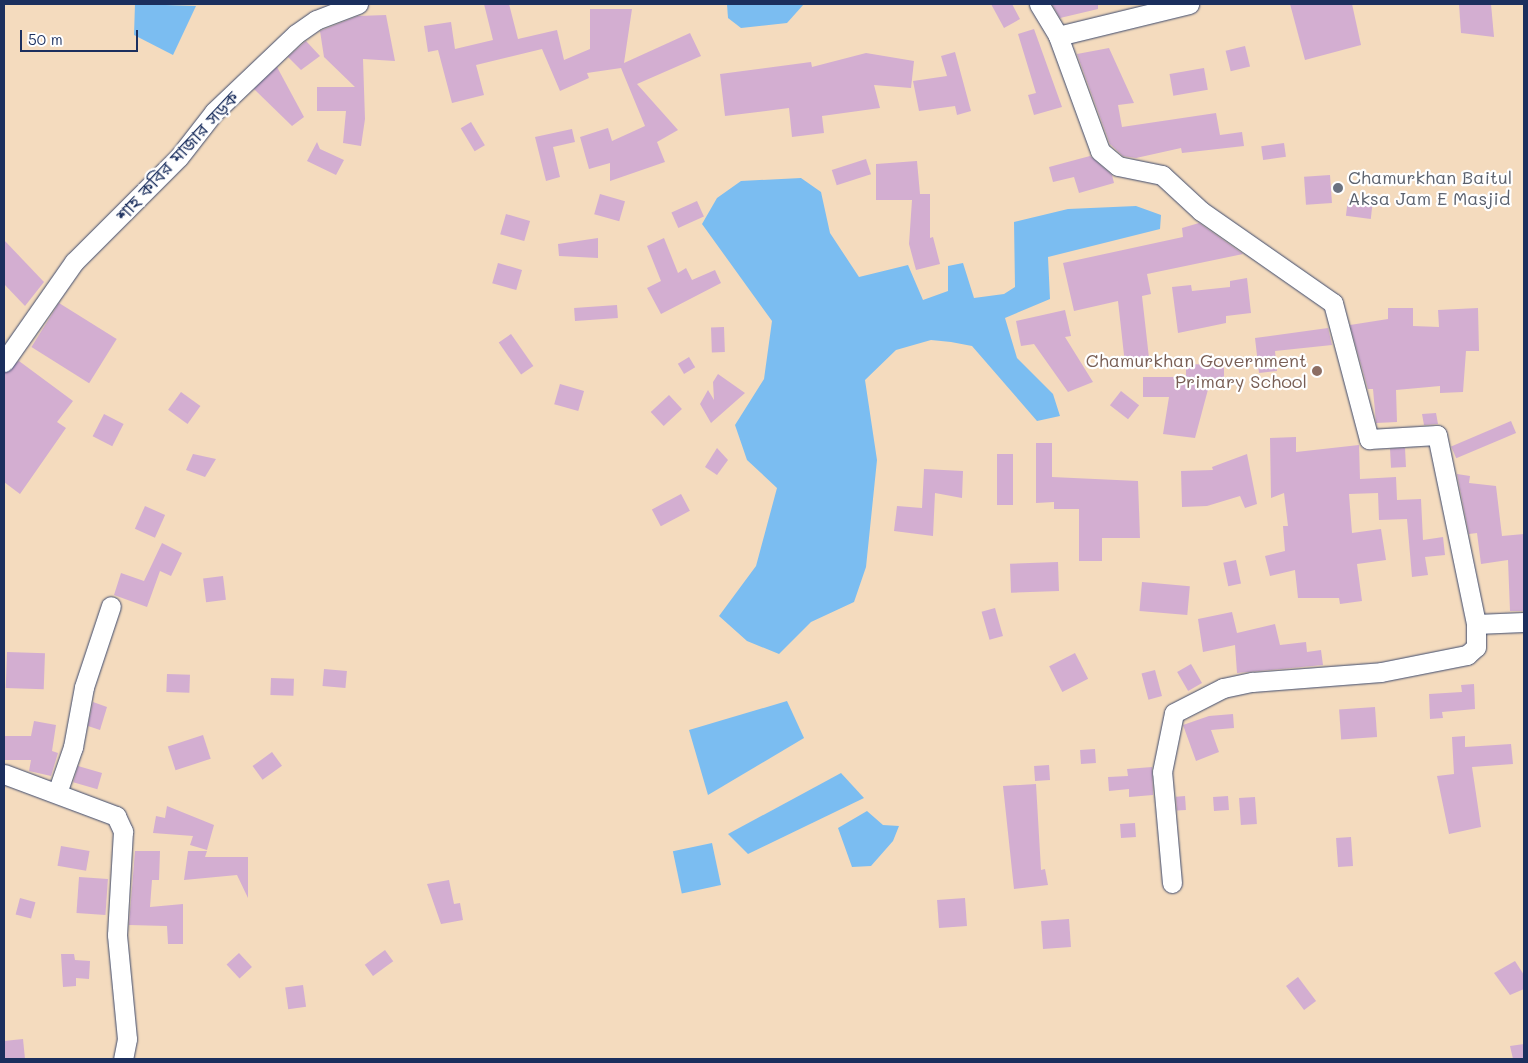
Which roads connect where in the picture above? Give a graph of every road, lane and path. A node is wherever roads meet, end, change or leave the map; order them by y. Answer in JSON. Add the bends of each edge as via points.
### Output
{"nodes":[{"id":1,"x":358,"y":4,"type":"edge"},
{"id":2,"x":1039,"y":4,"type":"edge"},
{"id":3,"x":1189,"y":4,"type":"edge"},
{"id":4,"x":1058,"y":36,"type":"junction"},
{"id":5,"x":4,"y":362,"type":"edge"},
{"id":6,"x":111,"y":606,"type":"dead end"},
{"id":7,"x":1524,"y":622,"type":"edge"},
{"id":8,"x":1476,"y":624,"type":"junction"},
{"id":9,"x":4,"y":774,"type":"edge"},
{"id":10,"x":56,"y":794,"type":"junction"},
{"id":11,"x":1172,"y":883,"type":"dead end"},
{"id":12,"x":123,"y":1059,"type":"edge"}],
"edges":[{"from":1,"to":5,"type":"street","name":"শাহ কবির মাজার সড়ক","via":[[316,20],[296,34],[214,112],[179,157],[74,262]]},
{"from":2,"to":4,"type":"street"},
{"from":3,"to":4,"type":"street"},
{"from":4,"to":8,"type":"street","via":[[1100,151],[1109,161],[1162,174],[1201,211],[1333,303],[1370,439],[1437,435]]},
{"from":6,"to":10,"type":"street","via":[[84,687],[73,748]]},
{"from":7,"to":8,"type":"street"},
{"from":8,"to":11,"type":"street","via":[[1476,647],[1467,655],[1381,672],[1252,682],[1223,688],[1174,713],[1162,772]]},
{"from":9,"to":10,"type":"street"},
{"from":10,"to":12,"type":"street","via":[[116,816],[122,831],[117,935],[127,1039]]}]}
